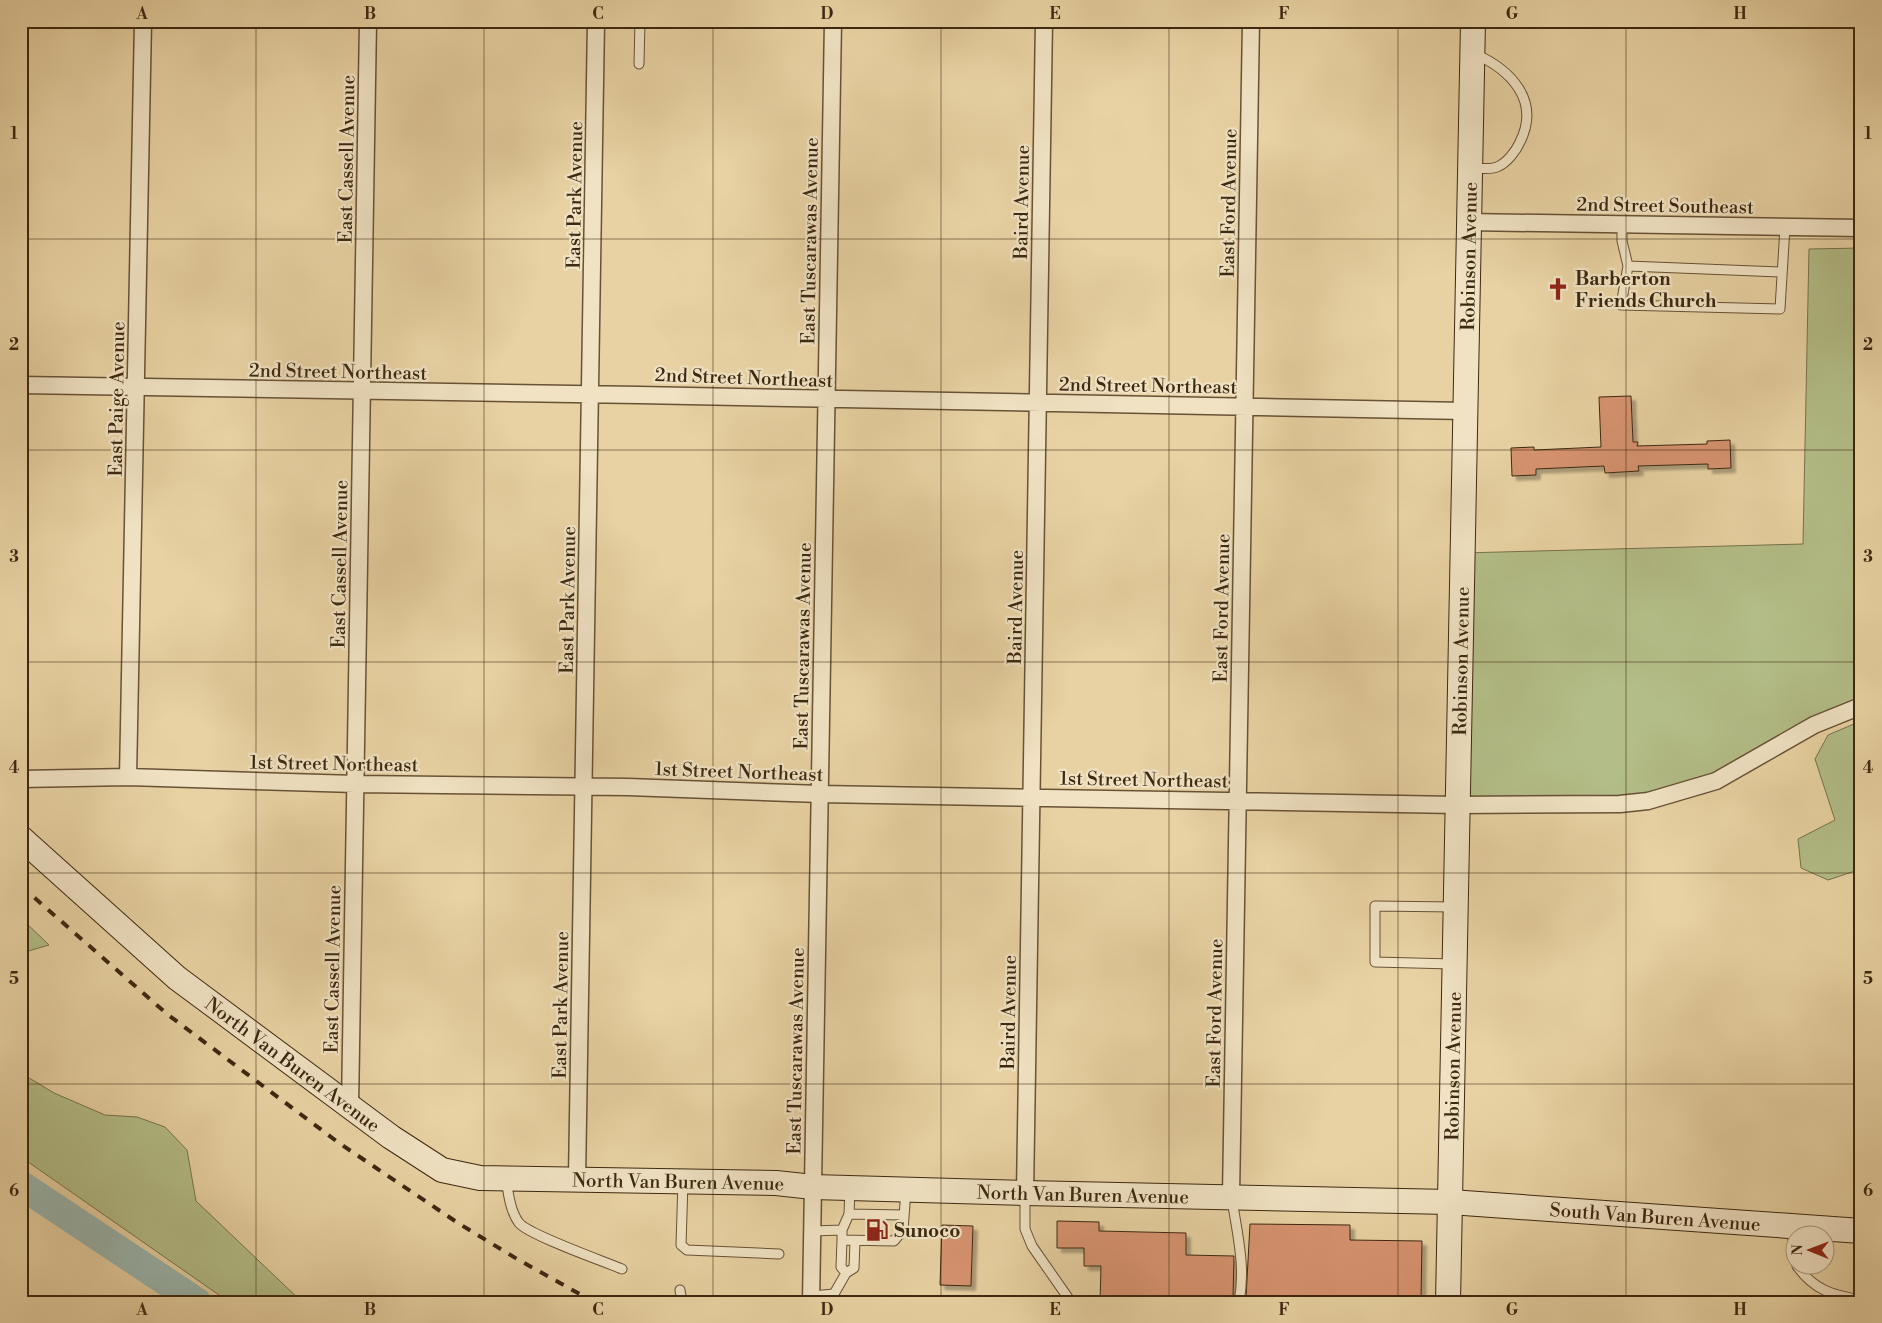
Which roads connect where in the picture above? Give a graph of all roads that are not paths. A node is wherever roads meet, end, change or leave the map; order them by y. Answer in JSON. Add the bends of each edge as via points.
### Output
{"nodes":[{"id":1,"x":143,"y":21,"type":"edge"},
{"id":2,"x":368,"y":21,"type":"edge"},
{"id":3,"x":596,"y":21,"type":"edge"},
{"id":4,"x":640,"y":21,"type":"edge"},
{"id":5,"x":833,"y":21,"type":"edge"},
{"id":6,"x":1044,"y":21,"type":"edge"},
{"id":7,"x":1251,"y":21,"type":"edge"},
{"id":8,"x":1474,"y":21,"type":"edge"},
{"id":9,"x":1473,"y":53,"type":"junction"},
{"id":10,"x":639,"y":64,"type":"dead end"},
{"id":11,"x":1470,"y":168,"type":"junction"},
{"id":12,"x":1468,"y":222,"type":"junction"},
{"id":13,"x":1622,"y":224,"type":"junction"},
{"id":14,"x":1785,"y":226,"type":"junction"},
{"id":15,"x":1861,"y":228,"type":"edge"},
{"id":16,"x":1628,"y":266,"type":"junction"},
{"id":17,"x":1782,"y":272,"type":"junction"},
{"id":18,"x":21,"y":385,"type":"edge"},
{"id":19,"x":136,"y":388,"type":"junction"},
{"id":20,"x":362,"y":391,"type":"junction"},
{"id":21,"x":590,"y":394,"type":"junction"},
{"id":22,"x":826,"y":400,"type":"junction"},
{"id":23,"x":1038,"y":403,"type":"junction"},
{"id":24,"x":1244,"y":407,"type":"junction"},
{"id":25,"x":1465,"y":411,"type":"junction"},
{"id":26,"x":1861,"y":706,"type":"edge"},
{"id":27,"x":128,"y":777,"type":"junction"},
{"id":28,"x":21,"y":779,"type":"edge"},
{"id":29,"x":355,"y":784,"type":"junction"},
{"id":30,"x":583,"y":787,"type":"junction"},
{"id":31,"x":820,"y":794,"type":"junction"},
{"id":32,"x":1031,"y":796,"type":"junction"},
{"id":33,"x":1238,"y":800,"type":"junction"},
{"id":34,"x":1456,"y":805,"type":"junction"},
{"id":35,"x":21,"y":838,"type":"edge"},
{"id":36,"x":1455,"y":907,"type":"junction"},
{"id":37,"x":1454,"y":964,"type":"junction"},
{"id":38,"x":350,"y":1107,"type":"junction"},
{"id":39,"x":506,"y":1178,"type":"junction"},
{"id":40,"x":577,"y":1179,"type":"junction"},
{"id":41,"x":683,"y":1182,"type":"junction"},
{"id":42,"x":813,"y":1187,"type":"junction"},
{"id":43,"x":850,"y":1188,"type":"junction"},
{"id":44,"x":906,"y":1190,"type":"junction"},
{"id":45,"x":1025,"y":1193,"type":"junction"},
{"id":46,"x":1231,"y":1196,"type":"junction"},
{"id":47,"x":1450,"y":1202,"type":"junction"},
{"id":48,"x":849,"y":1214,"type":"junction"},
{"id":49,"x":904,"y":1215,"type":"junction"},
{"id":50,"x":1792,"y":1226,"type":"edge"},
{"id":51,"x":1834,"y":1229,"type":"edge"},
{"id":52,"x":842,"y":1230,"type":"junction"},
{"id":53,"x":812,"y":1231,"type":"junction"},
{"id":54,"x":1861,"y":1231,"type":"edge"},
{"id":55,"x":842,"y":1240,"type":"junction"},
{"id":56,"x":856,"y":1241,"type":"junction"},
{"id":57,"x":779,"y":1254,"type":"dead end"},
{"id":58,"x":622,"y":1269,"type":"dead end"},
{"id":59,"x":846,"y":1273,"type":"junction"},
{"id":60,"x":1804,"y":1276,"type":"edge"},
{"id":61,"x":680,"y":1290,"type":"dead end"},
{"id":62,"x":811,"y":1299,"type":"edge"},
{"id":63,"x":1861,"y":1300,"type":"edge"},
{"id":64,"x":682,"y":1302,"type":"edge"},
{"id":65,"x":1071,"y":1302,"type":"edge"},
{"id":66,"x":1239,"y":1302,"type":"edge"},
{"id":67,"x":1448,"y":1302,"type":"edge"}],
"edges":[{"from":1,"to":19,"type":"street","name":"East Paige Avenue"},
{"from":2,"to":20,"type":"street","name":"East Cassell Avenue"},
{"from":3,"to":21,"type":"street","name":"East Park Avenue"},
{"from":4,"to":10,"type":"lane"},
{"from":5,"to":22,"type":"street","name":"East Tuscarawas Avenue"},
{"from":6,"to":23,"type":"street","name":"Baird Avenue"},
{"from":7,"to":24,"type":"street","name":"East Ford Avenue"},
{"from":8,"to":9,"type":"main road","name":"Robinson Avenue"},
{"from":9,"to":11,"type":"main road","name":"Robinson Avenue"},
{"from":9,"to":11,"type":"lane","via":[[1492,61],[1511,76],[1522,93],[1527,121],[1516,150],[1506,161],[1496,168]]},
{"from":11,"to":12,"type":"main road","name":"Robinson Avenue"},
{"from":12,"to":13,"type":"street","name":"2nd Street Southeast"},
{"from":12,"to":25,"type":"main road","name":"Robinson Avenue"},
{"from":13,"to":14,"type":"street","name":"2nd Street Southeast"},
{"from":13,"to":16,"type":"lane","via":[[1622,242]]},
{"from":14,"to":15,"type":"street","name":"2nd Street Southeast"},
{"from":14,"to":17,"type":"lane"},
{"from":16,"to":17,"type":"lane"},
{"from":16,"to":17,"type":"lane","via":[[1621,305],[1780,309]]},
{"from":18,"to":19,"type":"street","name":"2nd Street Northeast"},
{"from":19,"to":20,"type":"street","name":"2nd Street Northeast"},
{"from":19,"to":27,"type":"street","name":"East Paige Avenue"},
{"from":20,"to":21,"type":"street","name":"2nd Street Northeast"},
{"from":20,"to":29,"type":"street","name":"East Cassell Avenue"},
{"from":21,"to":22,"type":"street","name":"2nd Street Northeast"},
{"from":21,"to":30,"type":"street","name":"East Park Avenue"},
{"from":22,"to":23,"type":"street","name":"2nd Street Northeast"},
{"from":22,"to":31,"type":"street","name":"East Tuscarawas Avenue"},
{"from":23,"to":24,"type":"street","name":"2nd Street Northeast"},
{"from":23,"to":32,"type":"street","name":"Baird Avenue"},
{"from":24,"to":25,"type":"street","name":"2nd Street Northeast"},
{"from":24,"to":33,"type":"street","name":"East Ford Avenue"},
{"from":25,"to":34,"type":"main road","name":"Robinson Avenue"},
{"from":26,"to":34,"type":"street","name":"1st Street Northeast","via":[[1814,724],[1716,781],[1648,801]]},
{"from":27,"to":28,"type":"street","name":"1st Street Northeast"},
{"from":27,"to":29,"type":"street","name":"1st Street Northeast"},
{"from":29,"to":30,"type":"street","name":"1st Street Northeast"},
{"from":29,"to":38,"type":"street","name":"East Cassell Avenue"},
{"from":30,"to":31,"type":"street","name":"1st Street Northeast"},
{"from":30,"to":40,"type":"street","name":"East Park Avenue"},
{"from":31,"to":32,"type":"street","name":"1st Street Northeast"},
{"from":31,"to":42,"type":"street","name":"East Tuscarawas Avenue"},
{"from":32,"to":33,"type":"street","name":"1st Street Northeast"},
{"from":32,"to":45,"type":"street","name":"Baird Avenue"},
{"from":33,"to":34,"type":"street","name":"1st Street Northeast"},
{"from":33,"to":46,"type":"street","name":"East Ford Avenue"},
{"from":34,"to":36,"type":"main road","name":"Robinson Avenue"},
{"from":35,"to":38,"type":"main road","name":"North Van Buren Avenue","via":[[177,978]]},
{"from":36,"to":37,"type":"main road","name":"Robinson Avenue"},
{"from":36,"to":37,"type":"lane","via":[[1376,906],[1375,962]]},
{"from":37,"to":47,"type":"main road","name":"Robinson Avenue"},
{"from":38,"to":39,"type":"main road","name":"North Van Buren Avenue","via":[[442,1170],[480,1178]]},
{"from":39,"to":40,"type":"main road","name":"North Van Buren Avenue"},
{"from":39,"to":58,"type":"lane","via":[[508,1198],[519,1223]]},
{"from":40,"to":41,"type":"main road","name":"North Van Buren Avenue"},
{"from":41,"to":42,"type":"main road","name":"North Van Buren Avenue","via":[[776,1183]]},
{"from":41,"to":57,"type":"lane","via":[[682,1245],[687,1250]]},
{"from":42,"to":43,"type":"main road","name":"North Van Buren Avenue"},
{"from":42,"to":53,"type":"street","name":"East Tuscarawas Avenue"},
{"from":43,"to":44,"type":"main road","name":"North Van Buren Avenue"},
{"from":43,"to":48,"type":"lane"},
{"from":44,"to":45,"type":"main road","name":"North Van Buren Avenue"},
{"from":44,"to":49,"type":"lane"},
{"from":45,"to":46,"type":"main road","name":"North Van Buren Avenue"},
{"from":45,"to":65,"type":"lane","via":[[1025,1229],[1032,1246]]},
{"from":46,"to":47,"type":"main road","name":"North Van Buren Avenue"},
{"from":46,"to":66,"type":"lane","via":[[1241,1257]]},
{"from":47,"to":50,"type":"main road","name":"South Van Buren Avenue"},
{"from":47,"to":67,"type":"main road","name":"Robinson Avenue"},
{"from":48,"to":49,"type":"lane"},
{"from":48,"to":52,"type":"lane"},
{"from":49,"to":56,"type":"lane","via":[[903,1230],[894,1240]]},
{"from":51,"to":54,"type":"main road","name":"South Van Buren Avenue"},
{"from":52,"to":53,"type":"lane"},
{"from":52,"to":55,"type":"lane"},
{"from":53,"to":62,"type":"street","name":"East Tuscarawas Avenue"},
{"from":55,"to":56,"type":"lane"},
{"from":55,"to":59,"type":"lane","via":[[841,1267]]},
{"from":56,"to":59,"type":"lane","via":[[854,1268]]},
{"from":59,"to":62,"type":"lane","via":[[834,1294]]},
{"from":60,"to":63,"type":"lane","via":[[1833,1295]]},
{"from":61,"to":64,"type":"lane"}]}
